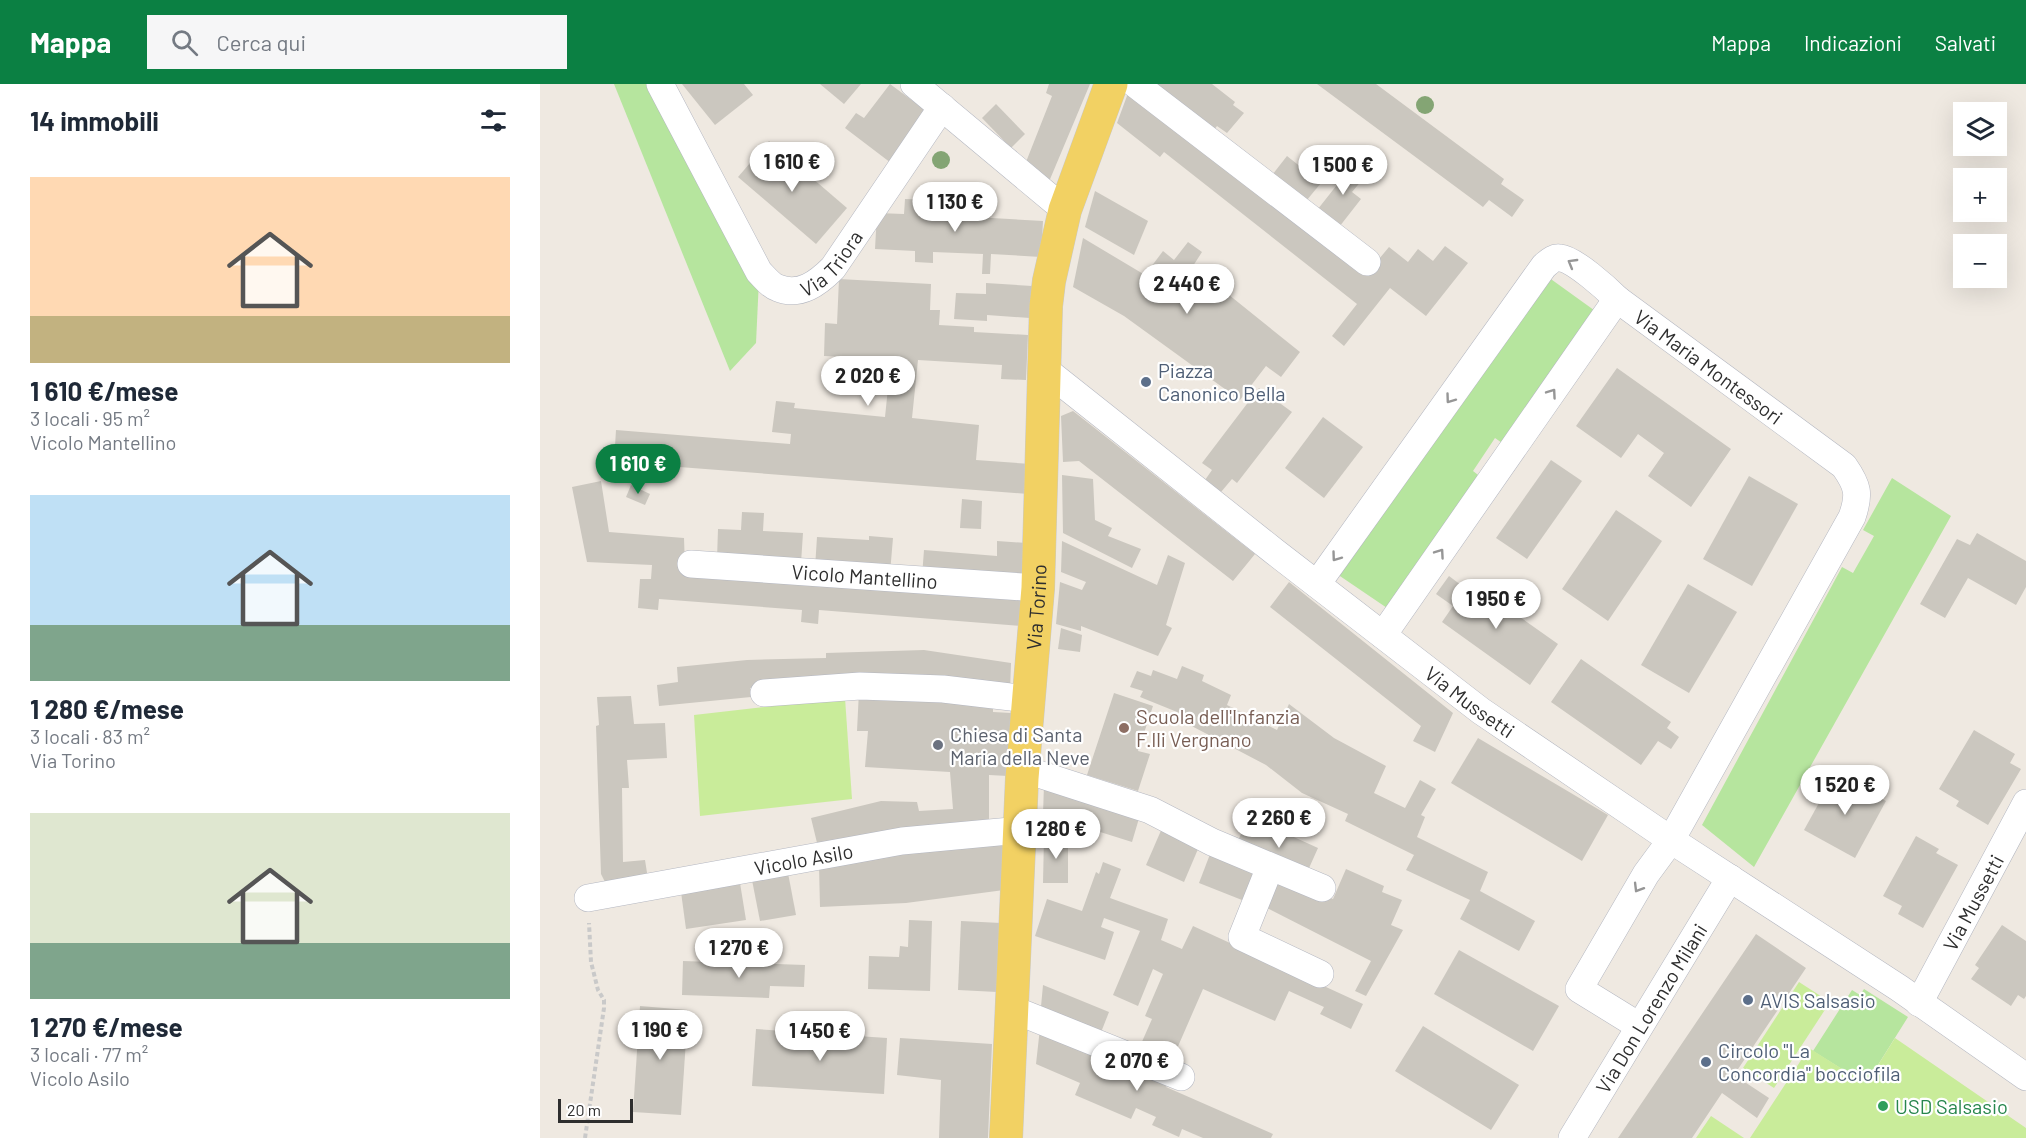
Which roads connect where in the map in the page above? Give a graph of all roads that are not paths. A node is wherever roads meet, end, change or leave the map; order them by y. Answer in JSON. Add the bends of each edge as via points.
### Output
{"nodes":[{"id":1,"x":660,"y":84,"type":"edge"},
{"id":2,"x":914,"y":84,"type":"edge"},
{"id":3,"x":1111,"y":84,"type":"edge"},
{"id":4,"x":1135,"y":84,"type":"edge"},
{"id":5,"x":942,"y":106,"type":"junction"},
{"id":6,"x":1065,"y":210,"type":"junction"},
{"id":7,"x":1367,"y":262,"type":"dead end"},
{"id":8,"x":1617,"y":299,"type":"junction"},
{"id":9,"x":1043,"y":368,"type":"junction"},
{"id":10,"x":691,"y":564,"type":"dead end"},
{"id":11,"x":1317,"y":584,"type":"junction"},
{"id":12,"x":1038,"y":588,"type":"junction"},
{"id":13,"x":1383,"y":635,"type":"junction"},
{"id":14,"x":764,"y":693,"type":"dead end"},
{"id":15,"x":1028,"y":699,"type":"junction"},
{"id":16,"x":1023,"y":769,"type":"junction"},
{"id":17,"x":2026,"y":803,"type":"edge"},
{"id":18,"x":1020,"y":830,"type":"junction"},
{"id":19,"x":1671,"y":840,"type":"junction"},
{"id":20,"x":1270,"y":867,"type":"junction"},
{"id":21,"x":1730,"y":878,"type":"junction"},
{"id":22,"x":1322,"y":888,"type":"dead end"},
{"id":23,"x":588,"y":898,"type":"road end"},
{"id":24,"x":1320,"y":974,"type":"dead end"},
{"id":25,"x":1919,"y":1003,"type":"junction"},
{"id":26,"x":1012,"y":1009,"type":"junction"},
{"id":27,"x":1639,"y":1026,"type":"junction"},
{"id":28,"x":1181,"y":1077,"type":"dead end"},
{"id":29,"x":2026,"y":1077,"type":"edge"},
{"id":30,"x":1006,"y":1138,"type":"edge"},
{"id":31,"x":1572,"y":1138,"type":"edge"}],
"edges":[{"from":1,"to":5,"type":"street","name":"Via Triora","via":[[759,272],[777,288],[799,291],[819,282],[833,268]]},
{"from":2,"to":5,"type":"street"},
{"from":3,"to":6,"type":"main road","name":"Via Torino"},
{"from":4,"to":7,"type":"street"},
{"from":5,"to":6,"type":"street"},
{"from":6,"to":9,"type":"main road","name":"Via Torino","via":[[1049,281]]},
{"from":8,"to":11,"type":"street","name":"Via Maria Montessori","one_way":true,"via":[[1569,260],[1548,262]]},
{"from":13,"to":8,"type":"street","one_way":true},
{"from":8,"to":19,"type":"street","name":"Via Maria Montessori","via":[[1844,466],[1855,482],[1858,501]]},
{"from":9,"to":11,"type":"street","name":"Via Mussetti"},
{"from":9,"to":12,"type":"main road","name":"Via Torino"},
{"from":10,"to":12,"type":"street","name":"Vicolo Mantellino"},
{"from":11,"to":13,"type":"street","name":"Via Mussetti"},
{"from":12,"to":15,"type":"main road","name":"Via Torino"},
{"from":13,"to":19,"type":"street","name":"Via Mussetti","via":[[1481,711]]},
{"from":14,"to":15,"type":"street","via":[[860,686],[943,689]]},
{"from":15,"to":16,"type":"main road","name":"Via Torino"},
{"from":16,"to":18,"type":"main road","name":"Via Torino"},
{"from":16,"to":20,"type":"street","via":[[1150,810]]},
{"from":17,"to":25,"type":"street","name":"Via Mussetti"},
{"from":18,"to":23,"type":"street","name":"Vicolo Asilo","via":[[902,841]]},
{"from":18,"to":26,"type":"main road","name":"Via Torino"},
{"from":19,"to":21,"type":"street","name":"Via Mussetti"},
{"from":19,"to":27,"type":"street","one_way":true,"via":[[1646,874],[1579,989]]},
{"from":20,"to":22,"type":"street"},
{"from":20,"to":24,"type":"street","via":[[1242,937]]},
{"from":21,"to":25,"type":"street","name":"Via Mussetti"},
{"from":21,"to":27,"type":"street","name":"Via Don Lorenzo Milani"},
{"from":25,"to":29,"type":"street","name":"Via Mussetti"},
{"from":26,"to":28,"type":"street"},
{"from":26,"to":30,"type":"main road","name":"Via Torino"},
{"from":27,"to":31,"type":"street","name":"Via Don Lorenzo Milani"}]}
